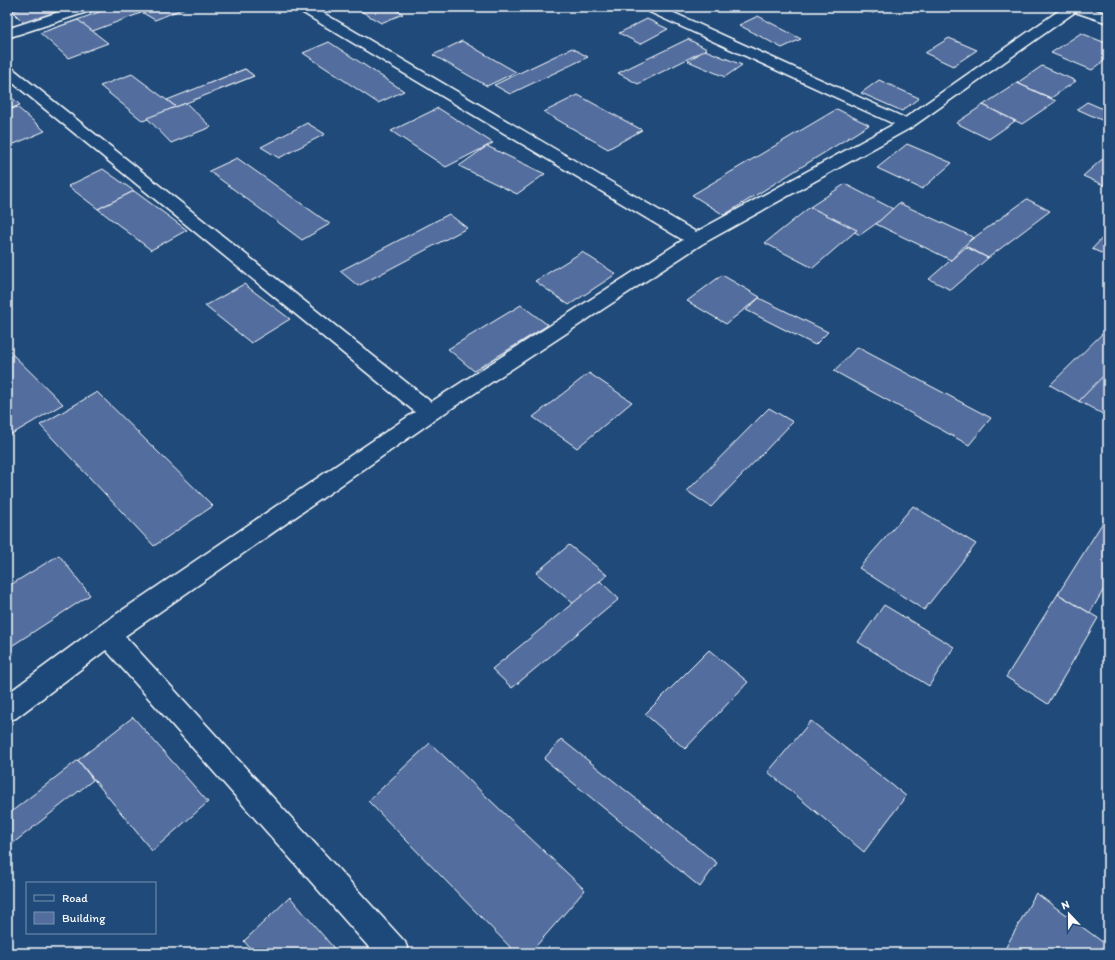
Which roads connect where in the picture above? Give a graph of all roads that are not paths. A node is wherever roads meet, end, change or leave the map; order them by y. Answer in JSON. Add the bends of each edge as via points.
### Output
{"nodes":[{"id":1,"x":88,"y":7,"type":"edge"},
{"id":2,"x":303,"y":7,"type":"edge"},
{"id":3,"x":650,"y":7,"type":"edge"},
{"id":4,"x":1073,"y":7,"type":"edge"},
{"id":5,"x":1108,"y":19,"type":"edge"},
{"id":6,"x":7,"y":34,"type":"edge"},
{"id":7,"x":7,"y":71,"type":"edge"},
{"id":8,"x":906,"y":124,"type":"junction"},
{"id":9,"x":696,"y":240,"type":"junction"},
{"id":10,"x":430,"y":413,"type":"junction"},
{"id":11,"x":108,"y":634,"type":"junction"},
{"id":12,"x":7,"y":709,"type":"edge"},
{"id":13,"x":394,"y":953,"type":"edge"}],
"edges":[{"from":1,"to":6,"type":"street"},
{"from":2,"to":9,"type":"street"},
{"from":3,"to":8,"type":"street"},
{"from":4,"to":5,"type":"street"},
{"from":4,"to":8,"type":"street"},
{"from":7,"to":10,"type":"street"},
{"from":8,"to":9,"type":"street"},
{"from":9,"to":10,"type":"street"},
{"from":10,"to":11,"type":"street"},
{"from":11,"to":12,"type":"street"},
{"from":11,"to":13,"type":"street"}]}
